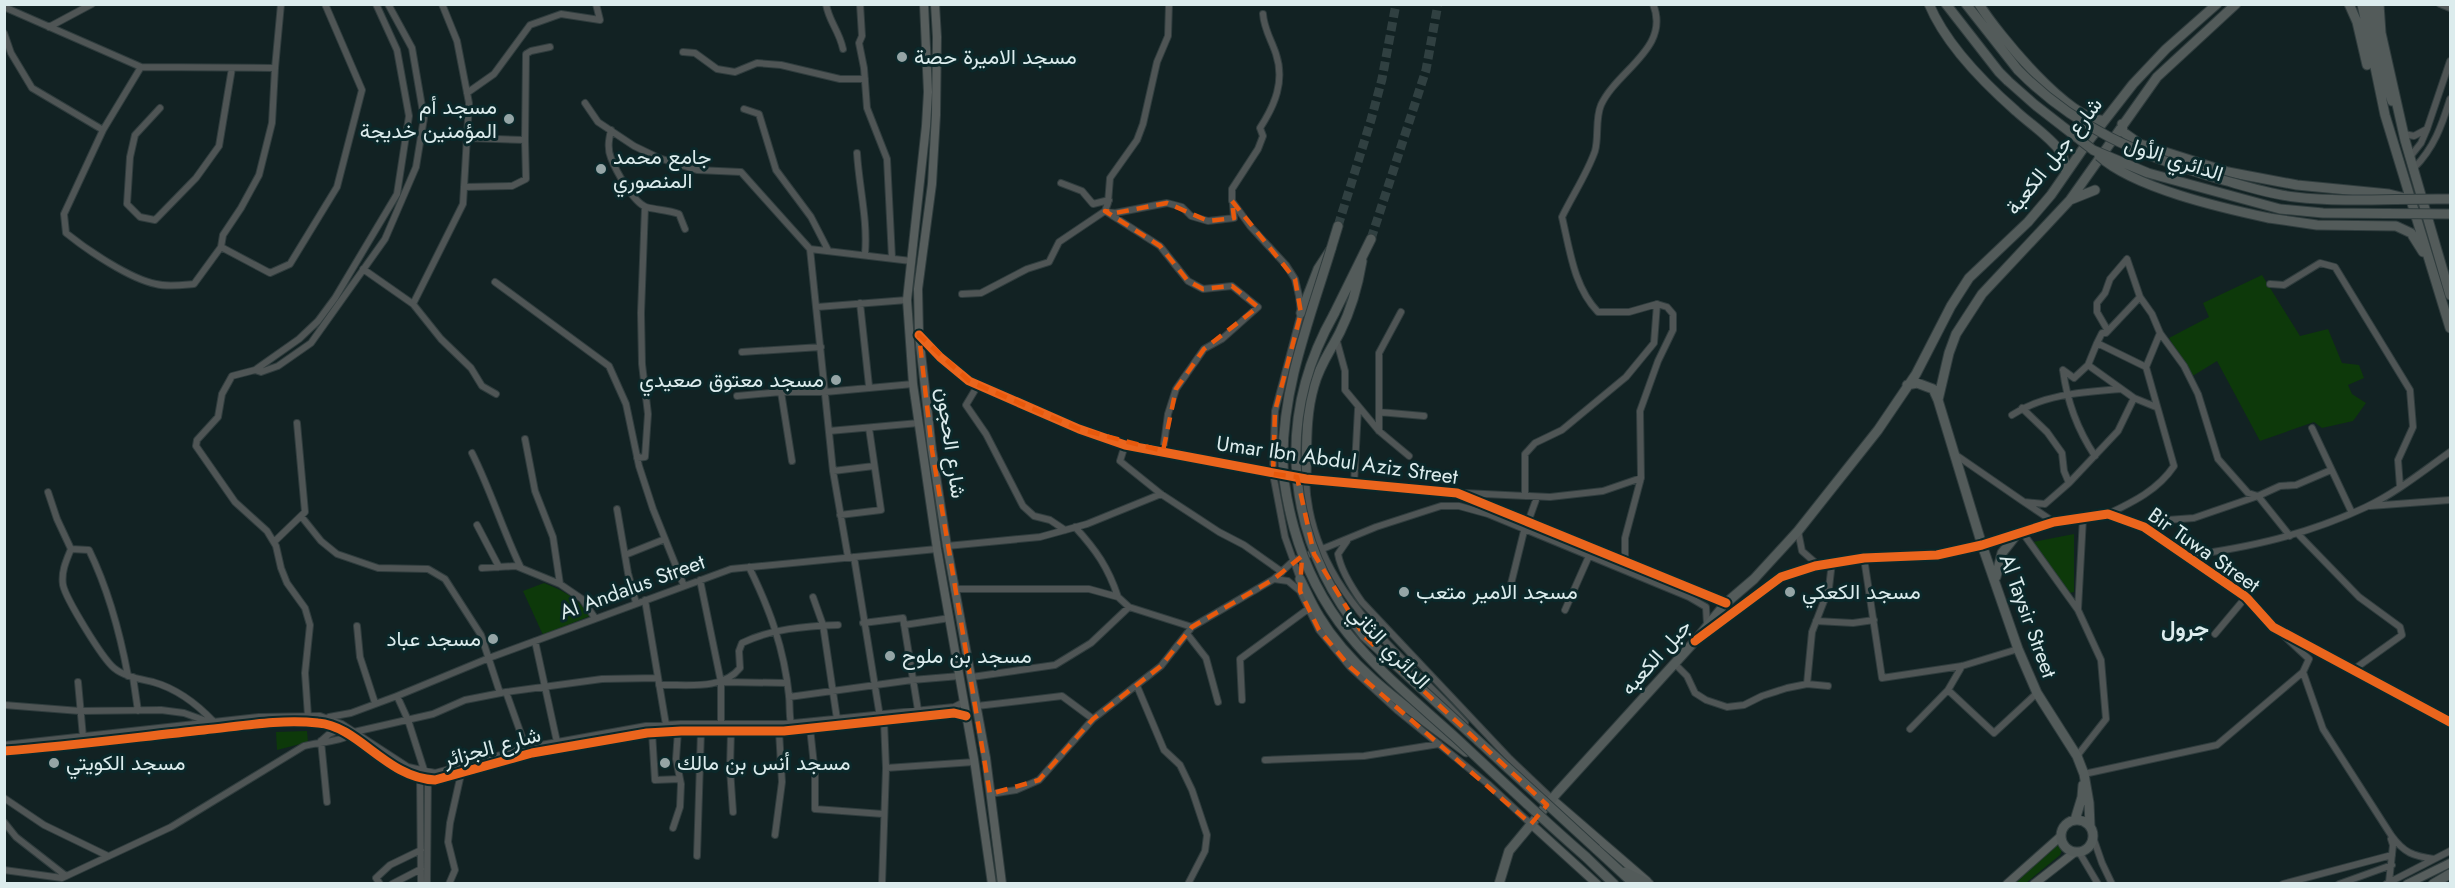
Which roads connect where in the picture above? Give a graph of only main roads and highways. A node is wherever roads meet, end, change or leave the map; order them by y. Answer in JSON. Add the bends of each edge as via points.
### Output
{"nodes":[{"id":1,"x":924,"y":4,"type":"edge"},
{"id":2,"x":935,"y":4,"type":"edge"},
{"id":3,"x":1929,"y":4,"type":"edge"},
{"id":4,"x":1946,"y":4,"type":"edge"},
{"id":5,"x":1966,"y":4,"type":"edge"},
{"id":6,"x":1979,"y":4,"type":"edge"},
{"id":7,"x":2217,"y":4,"type":"edge"},
{"id":8,"x":2236,"y":4,"type":"edge"},
{"id":9,"x":2362,"y":4,"type":"edge"},
{"id":10,"x":2370,"y":4,"type":"edge"},
{"id":11,"x":2379,"y":4,"type":"edge"},
{"id":12,"x":2350,"y":6,"type":"edge"},
{"id":13,"x":2385,"y":115,"type":"junction"},
{"id":14,"x":2105,"y":120,"type":"junction"},
{"id":15,"x":2122,"y":124,"type":"junction"},
{"id":16,"x":2405,"y":137,"type":"junction"},
{"id":17,"x":2092,"y":150,"type":"junction"},
{"id":18,"x":2066,"y":173,"type":"junction"},
{"id":19,"x":2095,"y":190,"type":"dead end"},
{"id":20,"x":2407,"y":198,"type":"junction"},
{"id":21,"x":2070,"y":200,"type":"junction"},
{"id":22,"x":2451,"y":201,"type":"edge"},
{"id":23,"x":2451,"y":213,"type":"edge"},
{"id":24,"x":1338,"y":226,"type":"tunnel mouth"},
{"id":25,"x":1371,"y":239,"type":"tunnel mouth"},
{"id":26,"x":1330,"y":249,"type":"junction"},
{"id":27,"x":1362,"y":261,"type":"junction"},
{"id":28,"x":2447,"y":299,"type":"edge"},
{"id":29,"x":1301,"y":313,"type":"road end"},
{"id":30,"x":2451,"y":328,"type":"edge"},
{"id":31,"x":1916,"y":374,"type":"joint"},
{"id":32,"x":1907,"y":386,"type":"junction"},
{"id":33,"x":1938,"y":400,"type":"junction"},
{"id":34,"x":1306,"y":479,"type":"road end"},
{"id":35,"x":2020,"y":533,"type":"road end"},
{"id":36,"x":1300,"y":579,"type":"road end"},
{"id":37,"x":1996,"y":580,"type":"junction"},
{"id":38,"x":1494,"y":773,"type":"junction"},
{"id":39,"x":2084,"y":774,"type":"junction"},
{"id":40,"x":1552,"y":799,"type":"junction"},
{"id":41,"x":2075,"y":820,"type":"junction"},
{"id":42,"x":1531,"y":824,"type":"junction"},
{"id":43,"x":2090,"y":826,"type":"junction"},
{"id":44,"x":2061,"y":836,"type":"junction"},
{"id":45,"x":2077,"y":852,"type":"junction"},
{"id":46,"x":2451,"y":863,"type":"edge"},
{"id":47,"x":1615,"y":867,"type":"junction"},
{"id":48,"x":2451,"y":874,"type":"edge"},
{"id":49,"x":992,"y":884,"type":"edge"},
{"id":50,"x":1002,"y":884,"type":"edge"},
{"id":51,"x":1499,"y":884,"type":"edge"},
{"id":52,"x":1597,"y":884,"type":"edge"},
{"id":53,"x":1614,"y":884,"type":"edge"},
{"id":54,"x":1634,"y":884,"type":"edge"},
{"id":55,"x":1650,"y":884,"type":"edge"},
{"id":56,"x":2007,"y":884,"type":"edge"},
{"id":57,"x":2034,"y":884,"type":"edge"},
{"id":58,"x":2407,"y":884,"type":"edge"},
{"id":59,"x":2433,"y":884,"type":"edge"}],
"edges":[{"from":1,"to":49,"type":"main road","name":"شارع الحجون","via":[[928,92],[907,300],[913,384]]},
{"from":2,"to":50,"type":"main road","name":"شارع الحجون","via":[[935,138],[918,289],[919,335],[932,450],[977,706]]},
{"from":3,"to":18,"type":"highway","via":[[1967,62],[2060,151]]},
{"from":4,"to":17,"type":"highway","name":"الدائري الأول","bridge":true,"via":[[1999,72]]},
{"from":5,"to":20,"type":"highway","name":"الدائري الأول","bridge":true,"via":[[2039,91],[2082,123],[2115,141],[2161,161],[2273,194],[2324,199]]},
{"from":6,"to":14,"type":"highway","via":[[2019,58],[2058,95],[2095,121]]},
{"from":7,"to":14,"type":"highway","name":"شارع جبل الكعبة","via":[[2166,49]]},
{"from":8,"to":15,"type":"highway","name":"شارع جبل الكعبة","via":[[2157,77]]},
{"from":9,"to":13,"type":"highway"},
{"from":10,"to":16,"type":"highway","via":[[2383,73]]},
{"from":11,"to":16,"type":"highway","via":[[2381,33]]},
{"from":12,"to":13,"type":"highway"},
{"from":13,"to":28,"type":"highway"},
{"from":14,"to":18,"type":"highway","name":"شارع جبل الكعبة"},
{"from":15,"to":20,"type":"highway","via":[[2123,132],[2140,144],[2228,172]]},
{"from":15,"to":21,"type":"highway","name":"شارع جبل الكعبة"},
{"from":16,"to":28,"type":"highway"},
{"from":17,"to":23,"type":"highway","name":"الدائري الأول","bridge":true,"via":[[2148,173],[2280,209]]},
{"from":17,"to":28,"type":"highway","bridge":true,"via":[[2122,173],[2236,211],[2318,225],[2396,226],[2411,232]]},
{"from":18,"to":31,"type":"highway","name":"شارع جبل الكعبة","via":[[2028,222],[1969,278]]},
{"from":19,"to":21,"type":"highway"},
{"from":20,"to":22,"type":"highway","name":"الدائري الأول","bridge":true},
{"from":21,"to":33,"type":"highway","name":"شارع جبل الكعبة","via":[[1982,294],[1956,334]]},
{"from":22,"to":23,"type":"highway"},
{"from":24,"to":26,"type":"highway","name":"الدائري الثاني"},
{"from":25,"to":27,"type":"highway","name":"الدائري الثاني"},
{"from":26,"to":29,"type":"highway"},
{"from":26,"to":38,"type":"highway","name":"الدائري الثاني","bridge":true,"via":[[1290,385],[1284,433],[1284,484],[1300,552],[1315,586],[1350,639]]},
{"from":27,"to":34,"type":"highway","via":[[1354,296],[1313,387]]},
{"from":27,"to":47,"type":"highway","name":"الدائري الثاني","bridge":true,"via":[[1308,369],[1297,424],[1295,463],[1300,507],[1314,554],[1364,636]]},
{"from":28,"to":30,"type":"highway"},
{"from":31,"to":32,"type":"highway","name":"جبل الكعبه"},
{"from":32,"to":33,"type":"highway","via":[[1917,383],[1933,389]]},
{"from":32,"to":40,"type":"highway","name":"جبل الكعبه","via":[[1878,430],[1798,531],[1726,603]]},
{"from":33,"to":37,"type":"highway","name":"Al Taysir Street"},
{"from":35,"to":37,"type":"highway","via":[[2002,553]]},
{"from":36,"to":38,"type":"highway","bridge":true,"via":[[1318,615],[1353,661],[1392,696]]},
{"from":37,"to":39,"type":"highway","name":"Al Taysir Street","via":[[2037,693]]},
{"from":38,"to":53,"type":"highway","name":"الدائري الثاني","bridge":true},
{"from":39,"to":41,"type":"highway"},
{"from":39,"to":43,"type":"highway","name":"Al Taysir Street"},
{"from":40,"to":42,"type":"highway","name":"جبل الكعبه"},
{"from":40,"to":55,"type":"main road"},
{"from":41,"to":43,"type":"highway"},
{"from":41,"to":44,"type":"highway","via":[[2063,827]]},
{"from":42,"to":51,"type":"highway","name":"جبل الكعبه","via":[[1509,851]]},
{"from":42,"to":52,"type":"main road"},
{"from":43,"to":45,"type":"highway","via":[[2093,837],[2089,847]]},
{"from":44,"to":45,"type":"highway","via":[[2067,849]]},
{"from":44,"to":56,"type":"main road"},
{"from":45,"to":57,"type":"main road"},
{"from":46,"to":58,"type":"main road"},
{"from":47,"to":54,"type":"highway","name":"الدائري الثاني"},
{"from":47,"to":55,"type":"highway"},
{"from":48,"to":59,"type":"highway"}]}
